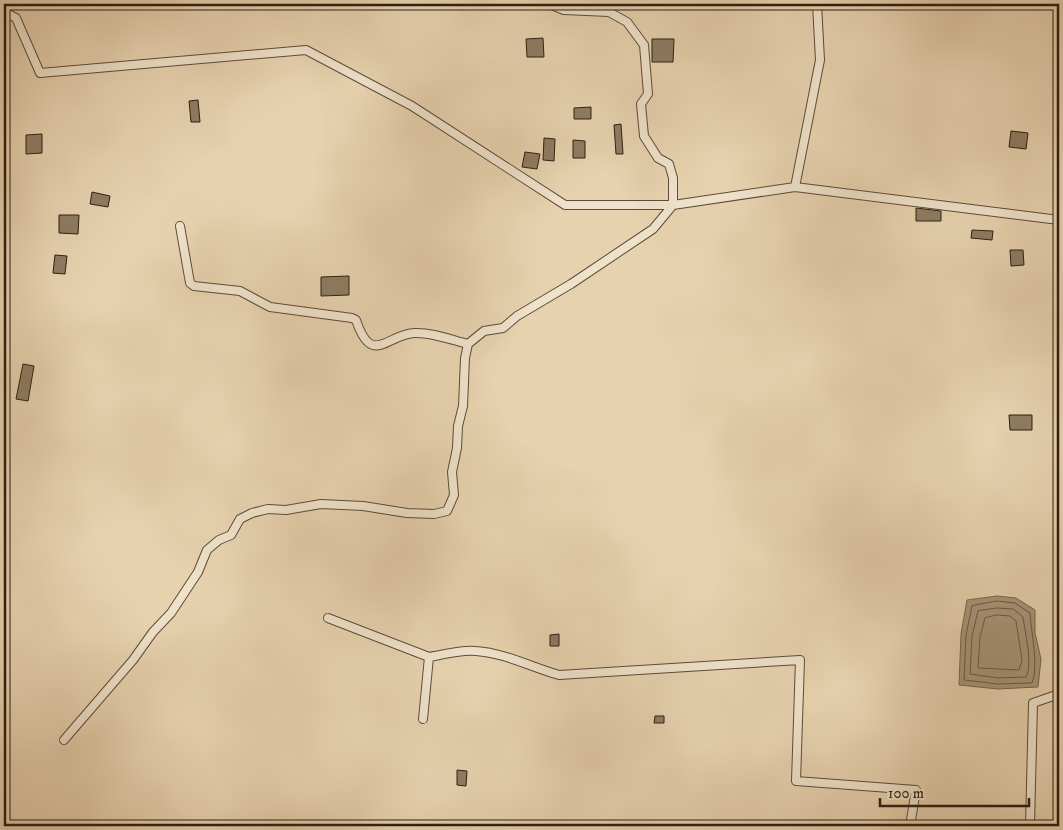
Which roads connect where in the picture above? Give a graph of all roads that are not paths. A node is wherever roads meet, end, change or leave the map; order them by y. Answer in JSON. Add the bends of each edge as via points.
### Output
{"nodes":[{"id":1,"x":549,"y":4,"type":"edge"},
{"id":2,"x":818,"y":4,"type":"edge"},
{"id":3,"x":4,"y":12,"type":"edge"},
{"id":4,"x":795,"y":188,"type":"junction"},
{"id":5,"x":673,"y":205,"type":"junction"},
{"id":6,"x":1059,"y":220,"type":"edge"},
{"id":7,"x":180,"y":226,"type":"dead end"},
{"id":8,"x":468,"y":344,"type":"junction"},
{"id":9,"x":1059,"y":570,"type":"edge"},
{"id":10,"x":1059,"y":611,"type":"edge"},
{"id":11,"x":328,"y":618,"type":"dead end"},
{"id":12,"x":428,"y":657,"type":"junction"},
{"id":13,"x":1059,"y":694,"type":"edge"},
{"id":14,"x":423,"y":719,"type":"dead end"},
{"id":15,"x":64,"y":740,"type":"dead end"},
{"id":16,"x":910,"y":826,"type":"edge"},
{"id":17,"x":1030,"y":826,"type":"edge"}],
"edges":[{"from":1,"to":5,"type":"street","via":[[564,10],[609,12],[627,22],[644,45],[648,94],[641,104],[644,136],[658,158],[668,164],[673,178]]},
{"from":2,"to":4,"type":"street","via":[[820,60]]},
{"from":3,"to":5,"type":"street","via":[[16,18],[40,73],[306,50],[412,106],[565,205]]},
{"from":4,"to":5,"type":"street"},
{"from":4,"to":6,"type":"street"},
{"from":5,"to":8,"type":"street","via":[[653,229],[517,316],[504,328],[484,331]]},
{"from":7,"to":8,"type":"street","via":[[190,283],[194,286],[240,291],[270,307],[352,318],[369,343],[384,345],[413,333]]},
{"from":8,"to":15,"type":"street","via":[[463,406],[452,472],[454,495],[448,511],[407,513],[321,504],[286,510],[268,509],[240,519],[231,535],[207,550],[198,572],[171,613]]},
{"from":9,"to":10,"type":"street"},
{"from":11,"to":12,"type":"street"},
{"from":12,"to":14,"type":"street"},
{"from":12,"to":16,"type":"street","via":[[475,650],[515,658],[533,668],[559,675],[800,660],[796,781],[916,790]]},
{"from":13,"to":17,"type":"street","via":[[1033,704]]}]}
